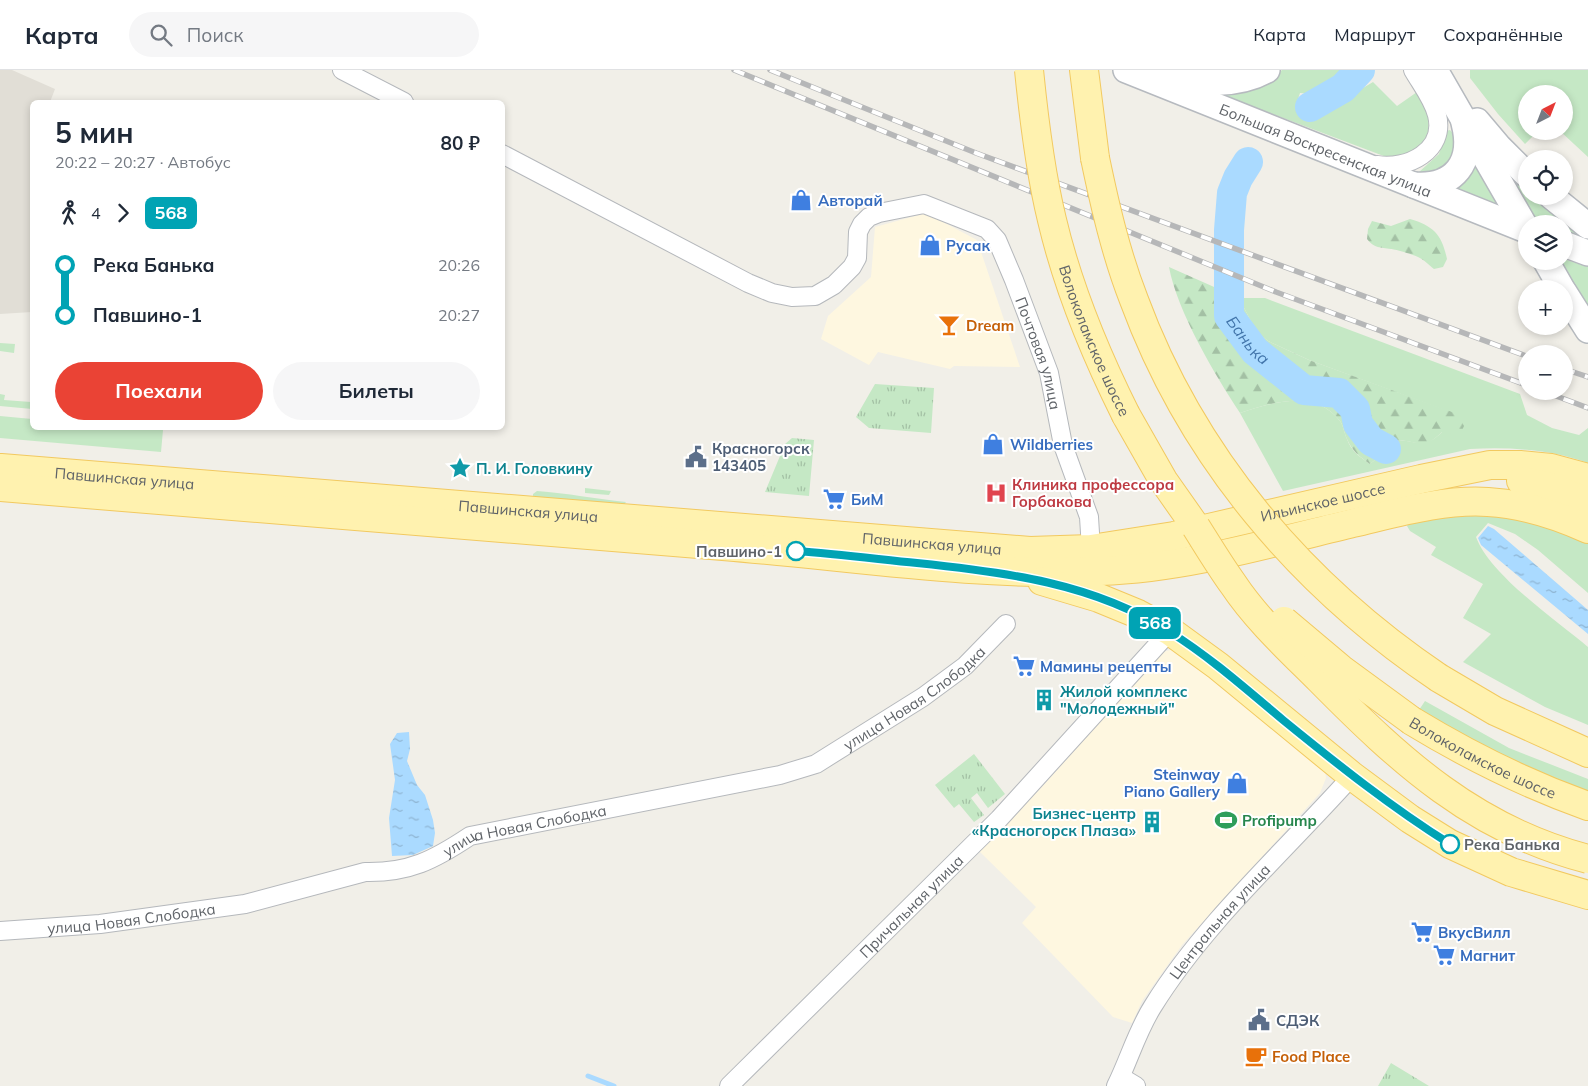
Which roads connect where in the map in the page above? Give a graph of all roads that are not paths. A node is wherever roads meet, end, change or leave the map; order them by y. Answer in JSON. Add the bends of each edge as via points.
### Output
{"nodes":[{"id":1,"x":342,"y":70,"type":"edge"},
{"id":2,"x":1029,"y":70,"type":"edge"},
{"id":3,"x":1084,"y":70,"type":"edge"},
{"id":4,"x":1266,"y":70,"type":"edge"},
{"id":5,"x":1414,"y":70,"type":"edge"},
{"id":6,"x":1435,"y":70,"type":"edge"},
{"id":7,"x":1130,"y":72,"type":"edge"},
{"id":8,"x":400,"y":100,"type":"edge"},
{"id":9,"x":1462,"y":117,"type":"junction"},
{"id":10,"x":505,"y":156,"type":"edge"},
{"id":11,"x":1358,"y":162,"type":"junction"},
{"id":12,"x":1518,"y":166,"type":"edge"},
{"id":13,"x":1414,"y":185,"type":"junction"},
{"id":14,"x":1562,"y":205,"type":"edge"},
{"id":15,"x":1518,"y":215,"type":"edge"},
{"id":16,"x":1518,"y":226,"type":"edge"},
{"id":17,"x":1588,"y":226,"type":"edge"},
{"id":18,"x":1573,"y":247,"type":"edge"},
{"id":19,"x":1588,"y":253,"type":"edge"},
{"id":20,"x":1573,"y":306,"type":"edge"},
{"id":21,"x":1588,"y":330,"type":"edge"},
{"id":22,"x":0,"y":468,"type":"edge"},
{"id":23,"x":1435,"y":476,"type":"junction"},
{"id":24,"x":1588,"y":478,"type":"edge"},
{"id":25,"x":0,"y":487,"type":"edge"},
{"id":26,"x":1588,"y":502,"type":"edge"},
{"id":27,"x":1196,"y":527,"type":"junction"},
{"id":28,"x":1588,"y":529,"type":"edge"},
{"id":29,"x":1091,"y":549,"type":"junction"},
{"id":30,"x":1057,"y":550,"type":"joint"},
{"id":31,"x":1000,"y":572,"type":"junction"},
{"id":32,"x":1006,"y":624,"type":"dead end"},
{"id":33,"x":1170,"y":631,"type":"junction"},
{"id":34,"x":1581,"y":748,"type":"edge"},
{"id":35,"x":1352,"y":776,"type":"junction"},
{"id":36,"x":1588,"y":806,"type":"edge"},
{"id":37,"x":1588,"y":858,"type":"edge"},
{"id":38,"x":1588,"y":895,"type":"edge"},
{"id":39,"x":0,"y":931,"type":"edge"},
{"id":40,"x":1119,"y":1081,"type":"edge"},
{"id":41,"x":729,"y":1086,"type":"edge"},
{"id":42,"x":1136,"y":1086,"type":"edge"}],
"edges":[{"from":1,"to":8,"type":"street"},
{"from":2,"to":27,"type":"main road","name":"Волоколамское шоссе","bridge":true,"via":[[1052,220],[1082,317],[1126,415],[1163,480]]},
{"from":3,"to":34,"type":"main road","bridge":true,"via":[[1095,158],[1118,254],[1150,340],[1212,455],[1289,552],[1371,630],[1439,678],[1496,711]]},
{"from":4,"to":7,"type":"main road","via":[[1236,81],[1212,82]]},
{"from":5,"to":11,"type":"street","via":[[1437,116],[1432,144],[1421,157],[1390,168]]},
{"from":6,"to":9,"type":"main road"},
{"from":6,"to":12,"type":"main road"},
{"from":7,"to":11,"type":"main road","name":"Большая Воскресенская улица"},
{"from":9,"to":13,"type":"main road","via":[[1466,151],[1458,169],[1442,183]]},
{"from":9,"to":15,"type":"main road"},
{"from":10,"to":29,"type":"street","name":"Почтовая улица","via":[[748,283],[792,297],[815,296],[834,285],[852,267],[857,258],[858,232],[870,217],[924,204],[987,229],[997,240],[1049,373],[1063,445],[1089,517]]},
{"from":11,"to":13,"type":"main road","name":"Большая Воскресенская улица"},
{"from":13,"to":16,"type":"main road","name":"Большая Воскресенская улица"},
{"from":14,"to":17,"type":"main road"},
{"from":18,"to":19,"type":"main road"},
{"from":20,"to":21,"type":"main road"},
{"from":22,"to":30,"type":"main road","name":"Павшинская улица","via":[[1030,551]]},
{"from":23,"to":24,"type":"main road","name":"Ильинское шоссе","via":[[1490,465],[1520,465],[1551,468]]},
{"from":23,"to":26,"type":"main road","via":[[1511,478],[1547,486]]},
{"from":23,"to":29,"type":"main road","name":"Ильинское шоссе","via":[[1174,536]]},
{"from":25,"to":31,"type":"main road","name":"Павшинская улица","via":[[802,552]]},
{"from":27,"to":36,"type":"main road","name":"Волоколамское шоссе","bridge":true,"via":[[1278,616],[1341,669],[1412,721],[1499,769]]},
{"from":27,"to":37,"type":"main road","bridge":true,"via":[[1234,586],[1277,637],[1410,765],[1459,803],[1506,830],[1556,851]]},
{"from":28,"to":31,"type":"main road","via":[[1520,506],[1463,502],[1382,516],[1179,563],[1104,571]]},
{"from":29,"to":30,"type":"main road","name":"Ильинское шоссе"},
{"from":31,"to":33,"type":"main road","via":[[1060,585],[1099,598]]},
{"from":32,"to":39,"type":"street","name":"улица Новая Слободка","via":[[949,679],[816,764],[780,775],[470,836],[438,857],[412,867],[365,872],[245,904],[100,924]]},
{"from":33,"to":35,"type":"main road","via":[[1218,666]]},
{"from":33,"to":41,"type":"street","name":"Причальная улица","via":[[999,819]]},
{"from":35,"to":38,"type":"main road","via":[[1450,844],[1511,872]]},
{"from":35,"to":40,"type":"street","name":"Центральная улица","via":[[1190,952],[1152,1008]]},
{"from":40,"to":42,"type":"street"}]}
